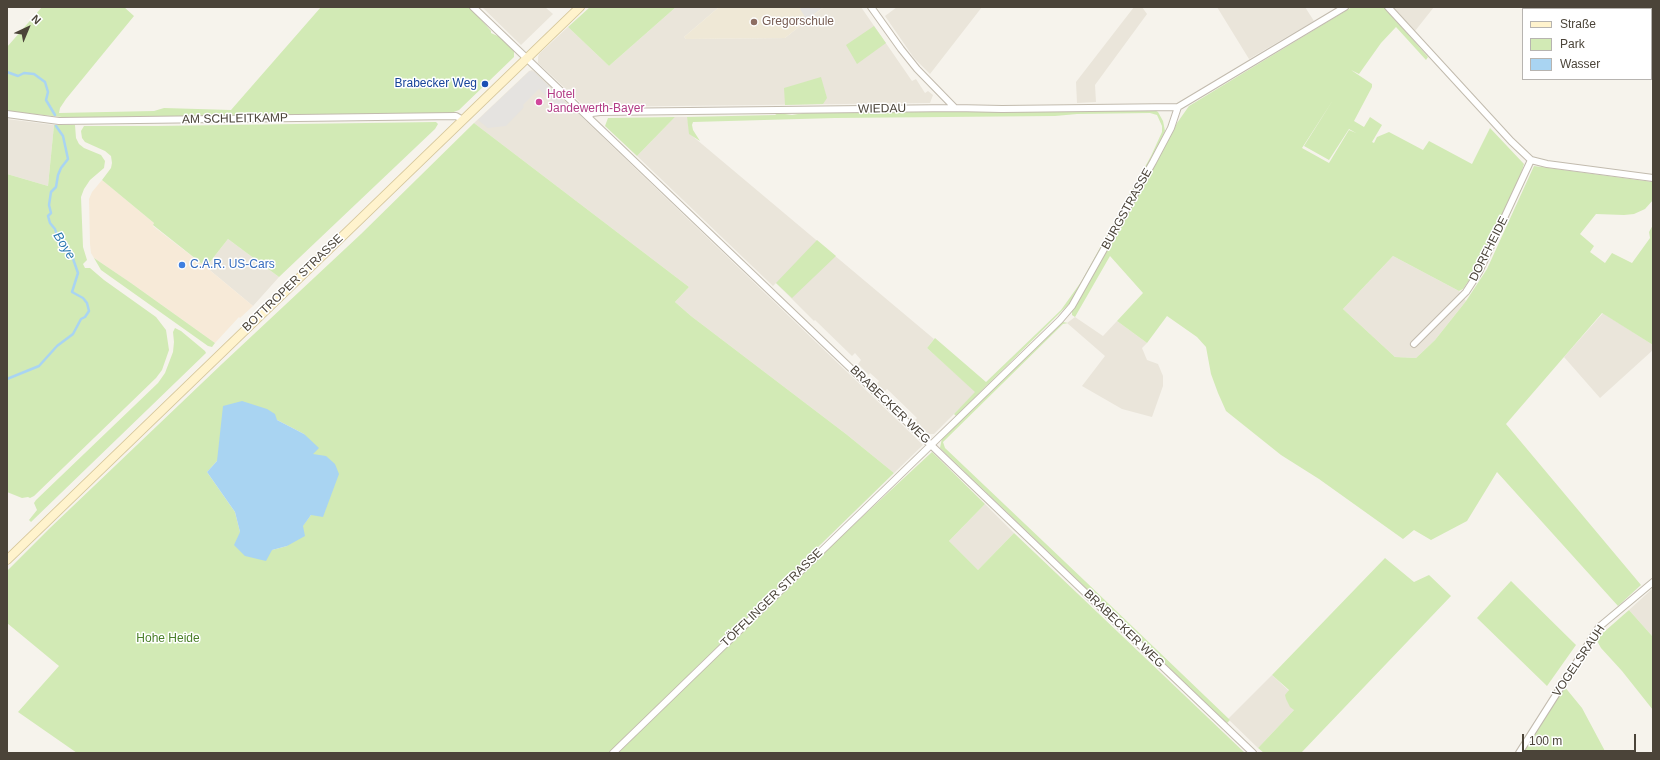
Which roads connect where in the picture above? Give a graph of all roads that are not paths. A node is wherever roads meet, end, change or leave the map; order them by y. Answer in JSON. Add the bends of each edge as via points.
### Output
{"nodes":[{"id":1,"x":473,"y":7,"type":"edge"},
{"id":2,"x":580,"y":7,"type":"edge"},
{"id":3,"x":871,"y":7,"type":"edge"},
{"id":4,"x":1345,"y":7,"type":"edge"},
{"id":5,"x":1388,"y":7,"type":"edge"},
{"id":6,"x":526,"y":59,"type":"junction"},
{"id":7,"x":1178,"y":107,"type":"junction"},
{"id":8,"x":955,"y":108,"type":"junction"},
{"id":9,"x":7,"y":114,"type":"edge"},
{"id":10,"x":588,"y":117,"type":"junction"},
{"id":11,"x":463,"y":120,"type":"junction"},
{"id":12,"x":1531,"y":160,"type":"junction"},
{"id":13,"x":1653,"y":178,"type":"edge"},
{"id":14,"x":1414,"y":344,"type":"dead end"},
{"id":15,"x":931,"y":444,"type":"junction"},
{"id":16,"x":7,"y":560,"type":"edge"},
{"id":17,"x":1653,"y":582,"type":"edge"},
{"id":18,"x":613,"y":753,"type":"edge"},
{"id":19,"x":1253,"y":753,"type":"edge"},
{"id":20,"x":1519,"y":753,"type":"edge"}],
"edges":[{"from":1,"to":6,"type":"street","name":"BRABECKER WEG"},
{"from":2,"to":6,"type":"main road","name":"BOTTROPER STRASSE"},
{"from":3,"to":8,"type":"street","via":[[913,64]]},
{"from":4,"to":7,"type":"street"},
{"from":5,"to":12,"type":"street"},
{"from":6,"to":10,"type":"street","name":"BRABECKER WEG"},
{"from":6,"to":11,"type":"main road","name":"BOTTROPER STRASSE"},
{"from":7,"to":8,"type":"street","name":"WIEDAU"},
{"from":7,"to":15,"type":"street","name":"BURGSTRASSE","via":[[1153,162],[1072,306]]},
{"from":8,"to":10,"type":"street","name":"WIEDAU","via":[[600,112],[592,113]]},
{"from":9,"to":11,"type":"street","name":"AM SCHLEITKAMP","via":[[59,121],[456,116]]},
{"from":10,"to":15,"type":"street","name":"BRABECKER WEG"},
{"from":11,"to":16,"type":"main road","name":"BOTTROPER STRASSE"},
{"from":12,"to":13,"type":"street"},
{"from":12,"to":14,"type":"street","name":"DORFHEIDE","via":[[1479,272],[1466,292]]},
{"from":15,"to":18,"type":"street","name":"TÖFFLINGER STRASSE"},
{"from":15,"to":19,"type":"street","name":"BRABECKER WEG"},
{"from":17,"to":20,"type":"street","name":"VOGELSRAUH","via":[[1599,627]]}]}
